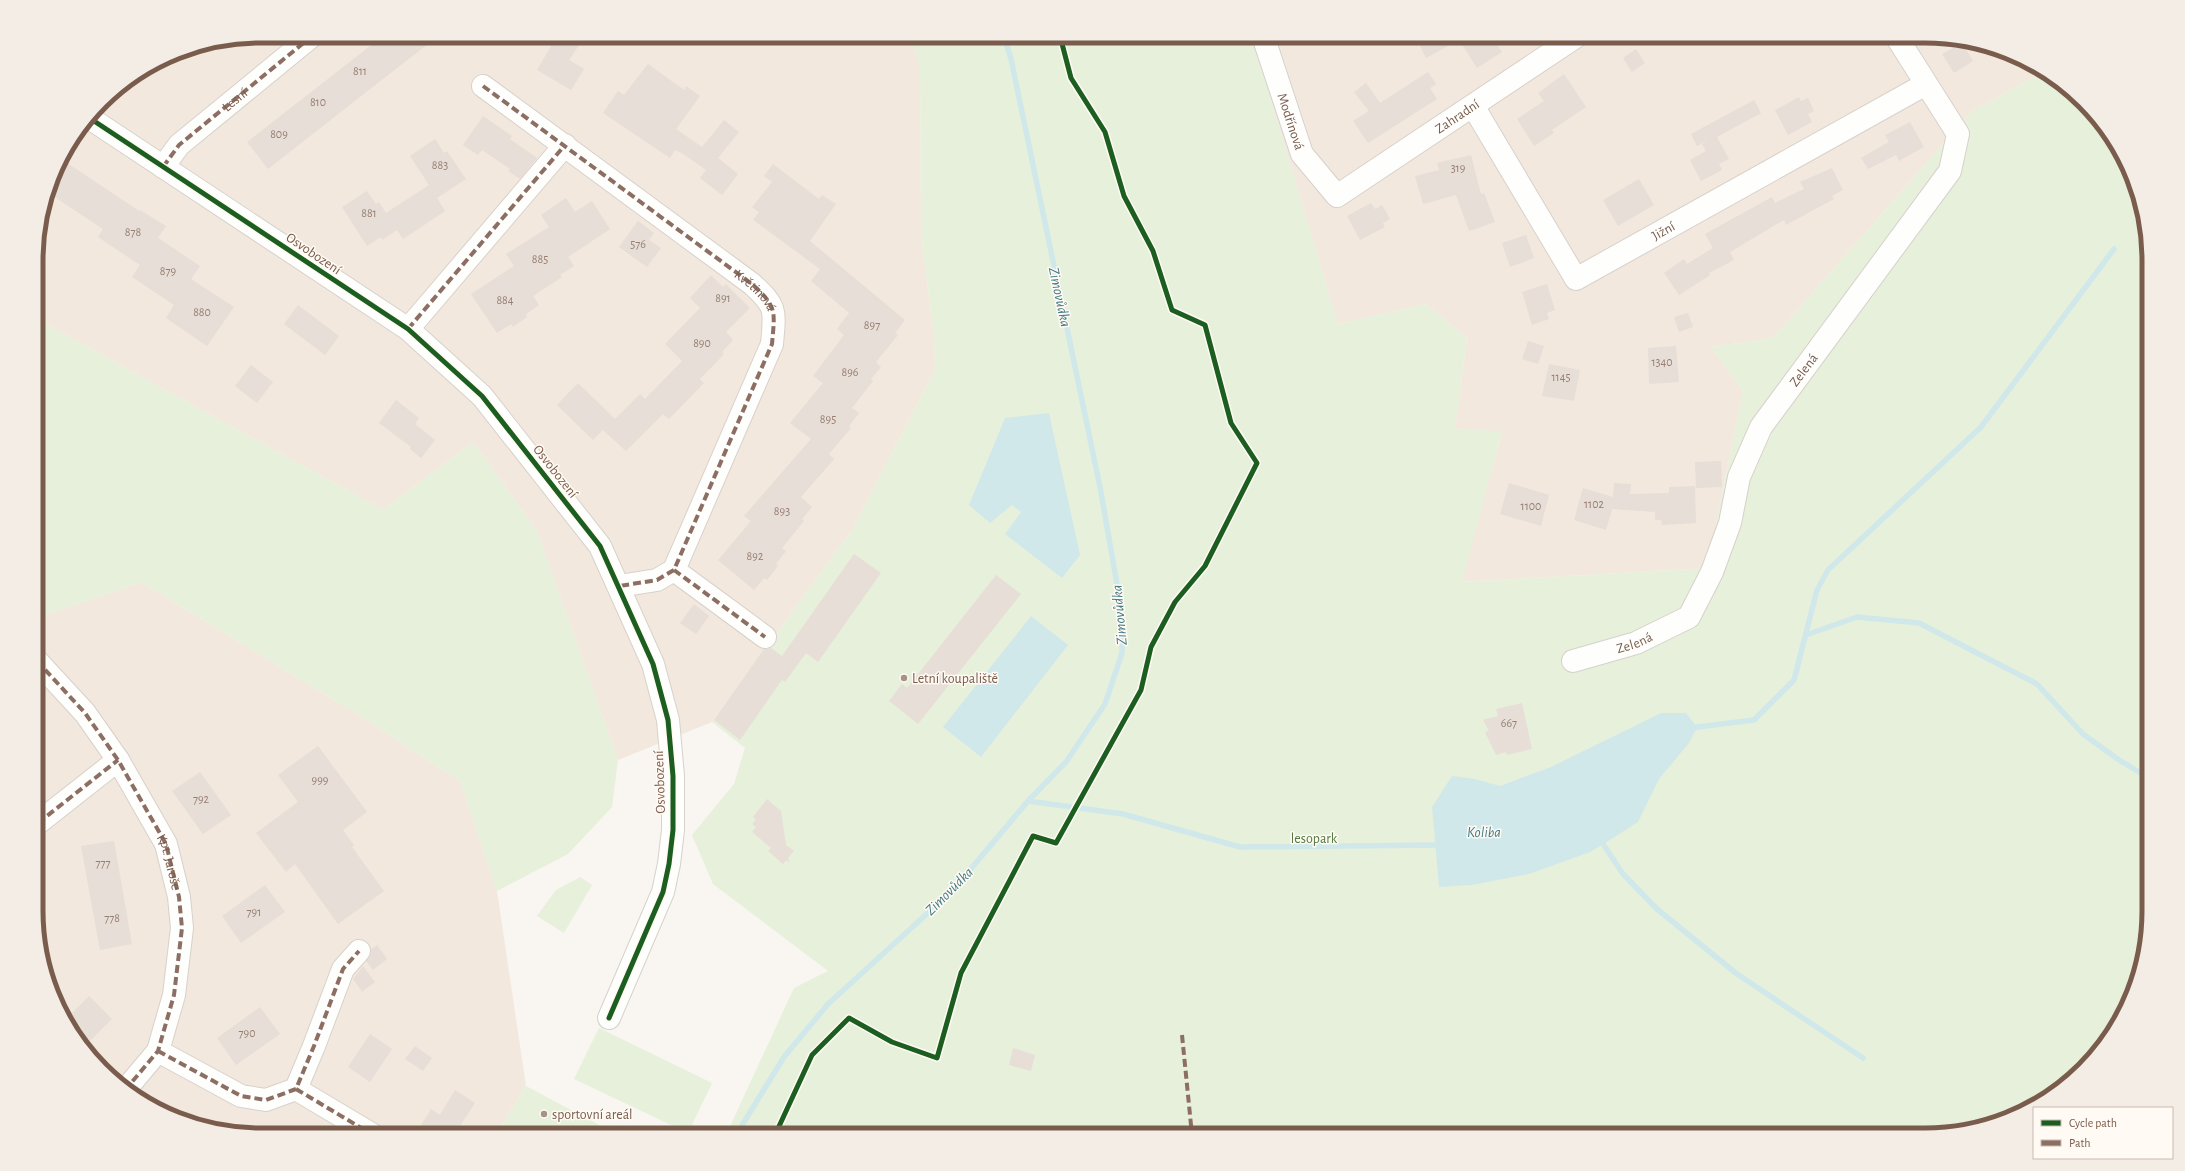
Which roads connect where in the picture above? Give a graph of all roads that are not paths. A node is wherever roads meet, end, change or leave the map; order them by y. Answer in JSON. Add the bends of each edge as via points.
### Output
{"nodes":[{"id":1,"x":303,"y":43,"type":"edge"},
{"id":2,"x":1265,"y":43,"type":"edge"},
{"id":3,"x":1567,"y":43,"type":"edge"},
{"id":4,"x":1900,"y":43,"type":"edge"},
{"id":5,"x":1926,"y":84,"type":"junction"},
{"id":6,"x":483,"y":86,"type":"dead end"},
{"id":7,"x":1473,"y":106,"type":"junction"},
{"id":8,"x":94,"y":121,"type":"edge"},
{"id":9,"x":565,"y":145,"type":"junction"},
{"id":10,"x":163,"y":167,"type":"junction"},
{"id":11,"x":1337,"y":196,"type":"joint"},
{"id":12,"x":408,"y":329,"type":"junction"},
{"id":13,"x":674,"y":570,"type":"junction"},
{"id":14,"x":619,"y":586,"type":"junction"},
{"id":15,"x":765,"y":636,"type":"dead end"},
{"id":16,"x":1573,"y":661,"type":"dead end"},
{"id":17,"x":43,"y":667,"type":"edge"},
{"id":18,"x":118,"y":760,"type":"junction"},
{"id":19,"x":43,"y":819,"type":"edge"},
{"id":20,"x":359,"y":951,"type":"dead end"},
{"id":21,"x":609,"y":1018,"type":"dead end"},
{"id":22,"x":158,"y":1051,"type":"junction"},
{"id":23,"x":130,"y":1084,"type":"edge"},
{"id":24,"x":296,"y":1089,"type":"junction"},
{"id":25,"x":361,"y":1128,"type":"edge"}],
"edges":[{"from":1,"to":10,"type":"street","name":"Lesní","via":[[179,145]]},
{"from":2,"to":11,"type":"street","name":"Modřínová","via":[[1302,154]]},
{"from":3,"to":7,"type":"street","name":"Zahradní"},
{"from":4,"to":5,"type":"street","name":"Zelená"},
{"from":5,"to":7,"type":"street","name":"Jižní","via":[[1576,279]]},
{"from":5,"to":16,"type":"street","name":"Zelená","via":[[1958,134],[1950,171],[1761,427],[1740,478],[1730,523],[1720,551],[1689,617],[1636,643]]},
{"from":6,"to":9,"type":"street","name":"Květinová"},
{"from":7,"to":11,"type":"street","name":"Zahradní"},
{"from":8,"to":10,"type":"street","name":"Osvobození"},
{"from":9,"to":12,"type":"street"},
{"from":9,"to":13,"type":"street","name":"Květinová","via":[[752,284],[772,306],[772,344]]},
{"from":10,"to":12,"type":"street","name":"Osvobození"},
{"from":12,"to":14,"type":"street","name":"Osvobození","via":[[482,396],[600,546]]},
{"from":13,"to":14,"type":"street","via":[[656,580]]},
{"from":13,"to":15,"type":"street"},
{"from":14,"to":21,"type":"street","name":"Osvobození","via":[[653,664],[668,720],[673,776],[673,830],[663,892]]},
{"from":17,"to":18,"type":"street","name":"Kpt. Jaroše","via":[[85,712]]},
{"from":18,"to":19,"type":"street"},
{"from":18,"to":22,"type":"street","name":"Kpt. Jaroše","via":[[166,844],[179,897],[182,928],[174,995]]},
{"from":20,"to":24,"type":"street","via":[[343,969]]},
{"from":22,"to":23,"type":"street","name":"Kpt. Jaroše"},
{"from":22,"to":24,"type":"street","via":[[241,1096],[266,1100]]},
{"from":24,"to":25,"type":"street"}]}
